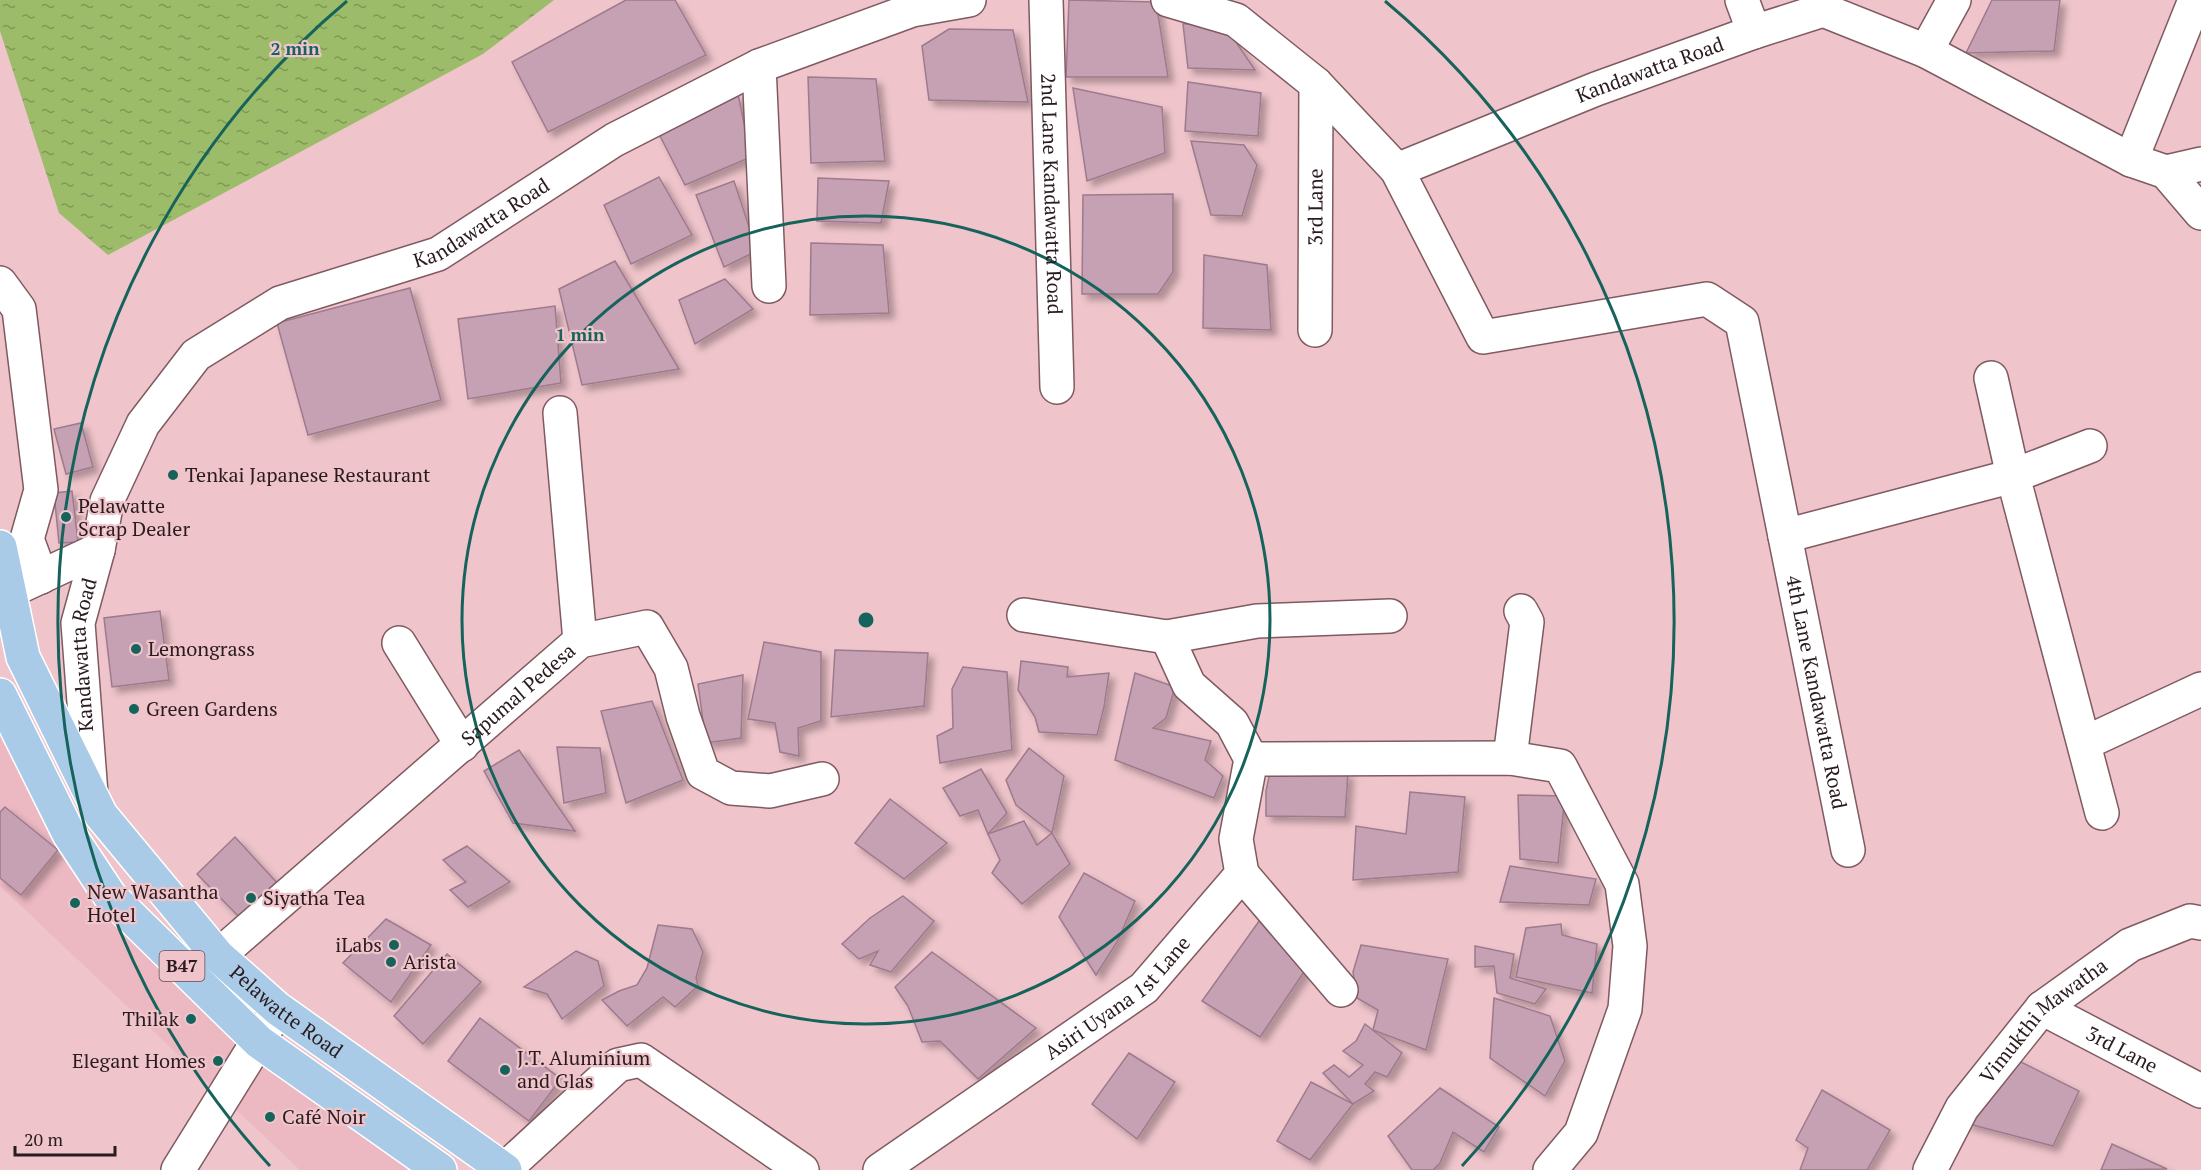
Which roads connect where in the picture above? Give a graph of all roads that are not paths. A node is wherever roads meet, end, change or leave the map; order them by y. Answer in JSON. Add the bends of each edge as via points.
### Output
{"nodes":[{"id":1,"x":969,"y":0,"type":"edge"},
{"id":2,"x":1046,"y":0,"type":"edge"},
{"id":3,"x":1168,"y":0,"type":"edge"},
{"id":4,"x":1742,"y":0,"type":"edge"},
{"id":5,"x":1954,"y":0,"type":"edge"},
{"id":6,"x":2195,"y":0,"type":"edge"},
{"id":7,"x":1754,"y":32,"type":"junction"},
{"id":8,"x":1926,"y":51,"type":"junction"},
{"id":9,"x":759,"y":66,"type":"junction"},
{"id":10,"x":1316,"y":84,"type":"junction"},
{"id":11,"x":2131,"y":160,"type":"junction"},
{"id":12,"x":2201,"y":164,"type":"edge"},
{"id":13,"x":1397,"y":170,"type":"junction"},
{"id":14,"x":2166,"y":172,"type":"junction"},
{"id":15,"x":2201,"y":213,"type":"edge"},
{"id":16,"x":0,"y":283,"type":"edge"},
{"id":17,"x":770,"y":286,"type":"dead end"},
{"id":18,"x":1315,"y":330,"type":"dead end"},
{"id":19,"x":1991,"y":378,"type":"dead end"},
{"id":20,"x":1057,"y":387,"type":"dead end"},
{"id":21,"x":560,"y":412,"type":"dead end"},
{"id":22,"x":2090,"y":446,"type":"dead end"},
{"id":23,"x":2013,"y":476,"type":"junction"},
{"id":24,"x":1785,"y":536,"type":"junction"},
{"id":25,"x":7,"y":546,"type":"edge"},
{"id":26,"x":98,"y":550,"type":"junction"},
{"id":27,"x":41,"y":577,"type":"junction"},
{"id":28,"x":4,"y":593,"type":"edge"},
{"id":29,"x":1521,"y":611,"type":"dead end"},
{"id":30,"x":1024,"y":615,"type":"dead end"},
{"id":31,"x":1390,"y":616,"type":"dead end"},
{"id":32,"x":1167,"y":637,"type":"junction"},
{"id":33,"x":580,"y":641,"type":"junction"},
{"id":34,"x":399,"y":644,"type":"dead end"},
{"id":35,"x":2201,"y":689,"type":"edge"},
{"id":36,"x":0,"y":695,"type":"edge"},
{"id":37,"x":2085,"y":743,"type":"junction"},
{"id":38,"x":462,"y":745,"type":"junction"},
{"id":39,"x":1510,"y":758,"type":"junction"},
{"id":40,"x":1251,"y":759,"type":"junction"},
{"id":41,"x":822,"y":779,"type":"dead end"},
{"id":42,"x":92,"y":798,"type":"junction"},
{"id":43,"x":2102,"y":813,"type":"dead end"},
{"id":44,"x":1848,"y":850,"type":"dead end"},
{"id":45,"x":1242,"y":874,"type":"junction"},
{"id":46,"x":2201,"y":922,"type":"edge"},
{"id":47,"x":218,"y":956,"type":"junction"},
{"id":48,"x":1341,"y":990,"type":"dead end"},
{"id":49,"x":2042,"y":1008,"type":"junction"},
{"id":50,"x":278,"y":1009,"type":"junction"},
{"id":51,"x":259,"y":1042,"type":"junction"},
{"id":52,"x":2201,"y":1091,"type":"edge"},
{"id":53,"x":178,"y":1170,"type":"edge"},
{"id":54,"x":440,"y":1170,"type":"edge"},
{"id":55,"x":505,"y":1170,"type":"edge"},
{"id":56,"x":802,"y":1170,"type":"edge"},
{"id":57,"x":880,"y":1170,"type":"edge"},
{"id":58,"x":1550,"y":1170,"type":"edge"},
{"id":59,"x":1930,"y":1170,"type":"edge"}],
"edges":[{"from":1,"to":9,"type":"street","name":"Kandawatta Road","via":[[912,9]]},
{"from":2,"to":20,"type":"street","name":"2nd Lane Kandawatta Road"},
{"from":3,"to":10,"type":"street","via":[[1236,20]]},
{"from":4,"to":7,"type":"street"},
{"from":5,"to":8,"type":"street"},
{"from":6,"to":11,"type":"street"},
{"from":7,"to":8,"type":"street","name":"Kandawatta Road","via":[[1823,10]]},
{"from":7,"to":13,"type":"street","name":"Kandawatta Road","via":[[1596,89]]},
{"from":8,"to":11,"type":"street","name":"Kandawatta Road"},
{"from":9,"to":17,"type":"street"},
{"from":9,"to":26,"type":"street","name":"Kandawatta Road","via":[[614,140],[438,255],[280,303],[196,355],[143,424],[107,501]]},
{"from":10,"to":13,"type":"street"},
{"from":10,"to":18,"type":"street","name":"3rd Lane"},
{"from":11,"to":14,"type":"street","name":"Kandawatta Road"},
{"from":12,"to":14,"type":"street"},
{"from":13,"to":24,"type":"street","name":"4th Lane Kandawatta Road","via":[[1484,337],[1707,299],[1742,322]]},
{"from":14,"to":15,"type":"street"},
{"from":16,"to":25,"type":"street","via":[[19,309],[41,490]]},
{"from":19,"to":23,"type":"street"},
{"from":21,"to":33,"type":"street"},
{"from":22,"to":23,"type":"street"},
{"from":23,"to":24,"type":"street"},
{"from":23,"to":37,"type":"street"},
{"from":24,"to":44,"type":"street","name":"4th Lane Kandawatta Road"},
{"from":25,"to":27,"type":"street"},
{"from":25,"to":28,"type":"main road","name":"Pelawatte Road","number":"B47"},
{"from":26,"to":27,"type":"street","name":"Kandawatta Road"},
{"from":26,"to":42,"type":"street","name":"Kandawatta Road","via":[[78,623]]},
{"from":27,"to":28,"type":"street","name":"Kandawatta Road"},
{"from":28,"to":42,"type":"main road","name":"Pelawatte Road","number":"B47","via":[[23,657]]},
{"from":29,"to":39,"type":"street","via":[[1527,622]]},
{"from":30,"to":32,"type":"street"},
{"from":31,"to":32,"type":"street","via":[[1257,621]]},
{"from":32,"to":40,"type":"street","via":[[1189,685],[1232,723]]},
{"from":33,"to":38,"type":"street","name":"Sapumal Pedesa"},
{"from":33,"to":41,"type":"street","name":"Sapumal Pedesa","via":[[647,627],[671,668],[703,773],[731,788],[770,792]]},
{"from":34,"to":38,"type":"street"},
{"from":35,"to":37,"type":"street"},
{"from":36,"to":51,"type":"main road","name":"Pelawatte Road","number":"B47","via":[[69,834],[110,896]]},
{"from":37,"to":43,"type":"street"},
{"from":38,"to":47,"type":"street","name":"Sapumal Pedesa"},
{"from":39,"to":40,"type":"street"},
{"from":39,"to":58,"type":"street","via":[[1560,766],[1622,884],[1630,946],[1625,1009],[1581,1132]]},
{"from":40,"to":45,"type":"street","via":[[1236,839]]},
{"from":42,"to":47,"type":"main road","name":"Pelawatte Road","number":"B47","via":[[101,815]]},
{"from":45,"to":48,"type":"street"},
{"from":45,"to":57,"type":"street","name":"Asiri Uyana 1st Lane","via":[[1144,988]]},
{"from":46,"to":49,"type":"street","name":"Vimukthi Mawatha","via":[[2190,921],[2130,945]]},
{"from":47,"to":50,"type":"main road","name":"Pelawatte Road","number":"B47"},
{"from":49,"to":52,"type":"street","name":"3rd Lane"},
{"from":49,"to":59,"type":"street","name":"Vimukthi Mawatha","via":[[1962,1108]]},
{"from":50,"to":51,"type":"street"},
{"from":50,"to":55,"type":"main road","name":"Pelawatte Road","number":"B47"},
{"from":51,"to":53,"type":"street"},
{"from":51,"to":54,"type":"main road","name":"Pelawatte Road","number":"B47"},
{"from":55,"to":56,"type":"street","via":[[618,1065],[641,1060]]}]}
